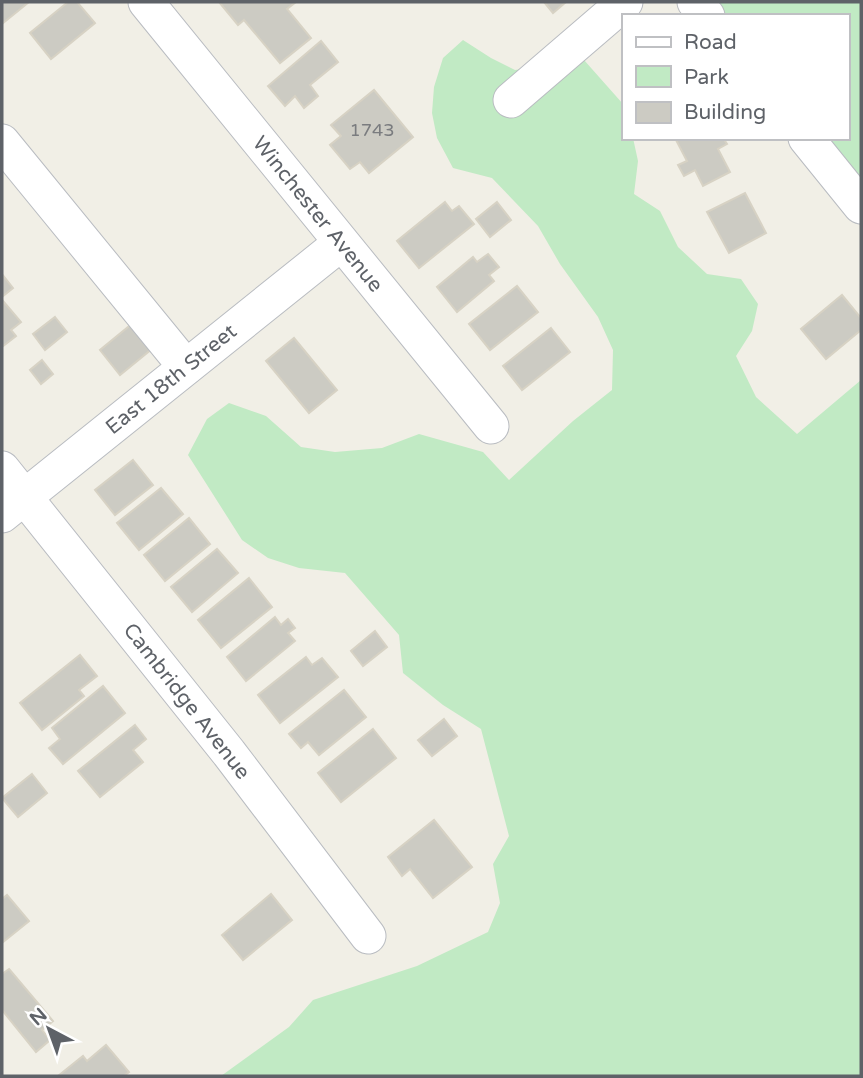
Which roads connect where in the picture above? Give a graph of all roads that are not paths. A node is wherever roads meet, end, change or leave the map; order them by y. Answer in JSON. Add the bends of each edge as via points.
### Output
{"nodes":[{"id":1,"x":146,"y":2,"type":"edge"},
{"id":2,"x":625,"y":2,"type":"edge"},
{"id":3,"x":512,"y":100,"type":"dead end"},
{"id":4,"x":808,"y":140,"type":"edge"},
{"id":5,"x":2,"y":142,"type":"edge"},
{"id":6,"x":861,"y":205,"type":"edge"},
{"id":7,"x":341,"y":243,"type":"junction"},
{"id":8,"x":186,"y":367,"type":"junction"},
{"id":9,"x":491,"y":426,"type":"dead end"},
{"id":10,"x":2,"y":469,"type":"edge"},
{"id":11,"x":13,"y":506,"type":"edge"},
{"id":12,"x":368,"y":936,"type":"dead end"}],
"edges":[{"from":1,"to":7,"type":"street","name":"Winchester Avenue"},
{"from":2,"to":3,"type":"street"},
{"from":4,"to":6,"type":"street"},
{"from":5,"to":8,"type":"street"},
{"from":7,"to":8,"type":"street","name":"East 18th Street"},
{"from":7,"to":9,"type":"street","name":"Winchester Avenue"},
{"from":8,"to":11,"type":"street","name":"East 18th Street"},
{"from":10,"to":11,"type":"street","name":"Cambridge Avenue"},
{"from":11,"to":12,"type":"street","name":"Cambridge Avenue","via":[[229,753]]}]}
